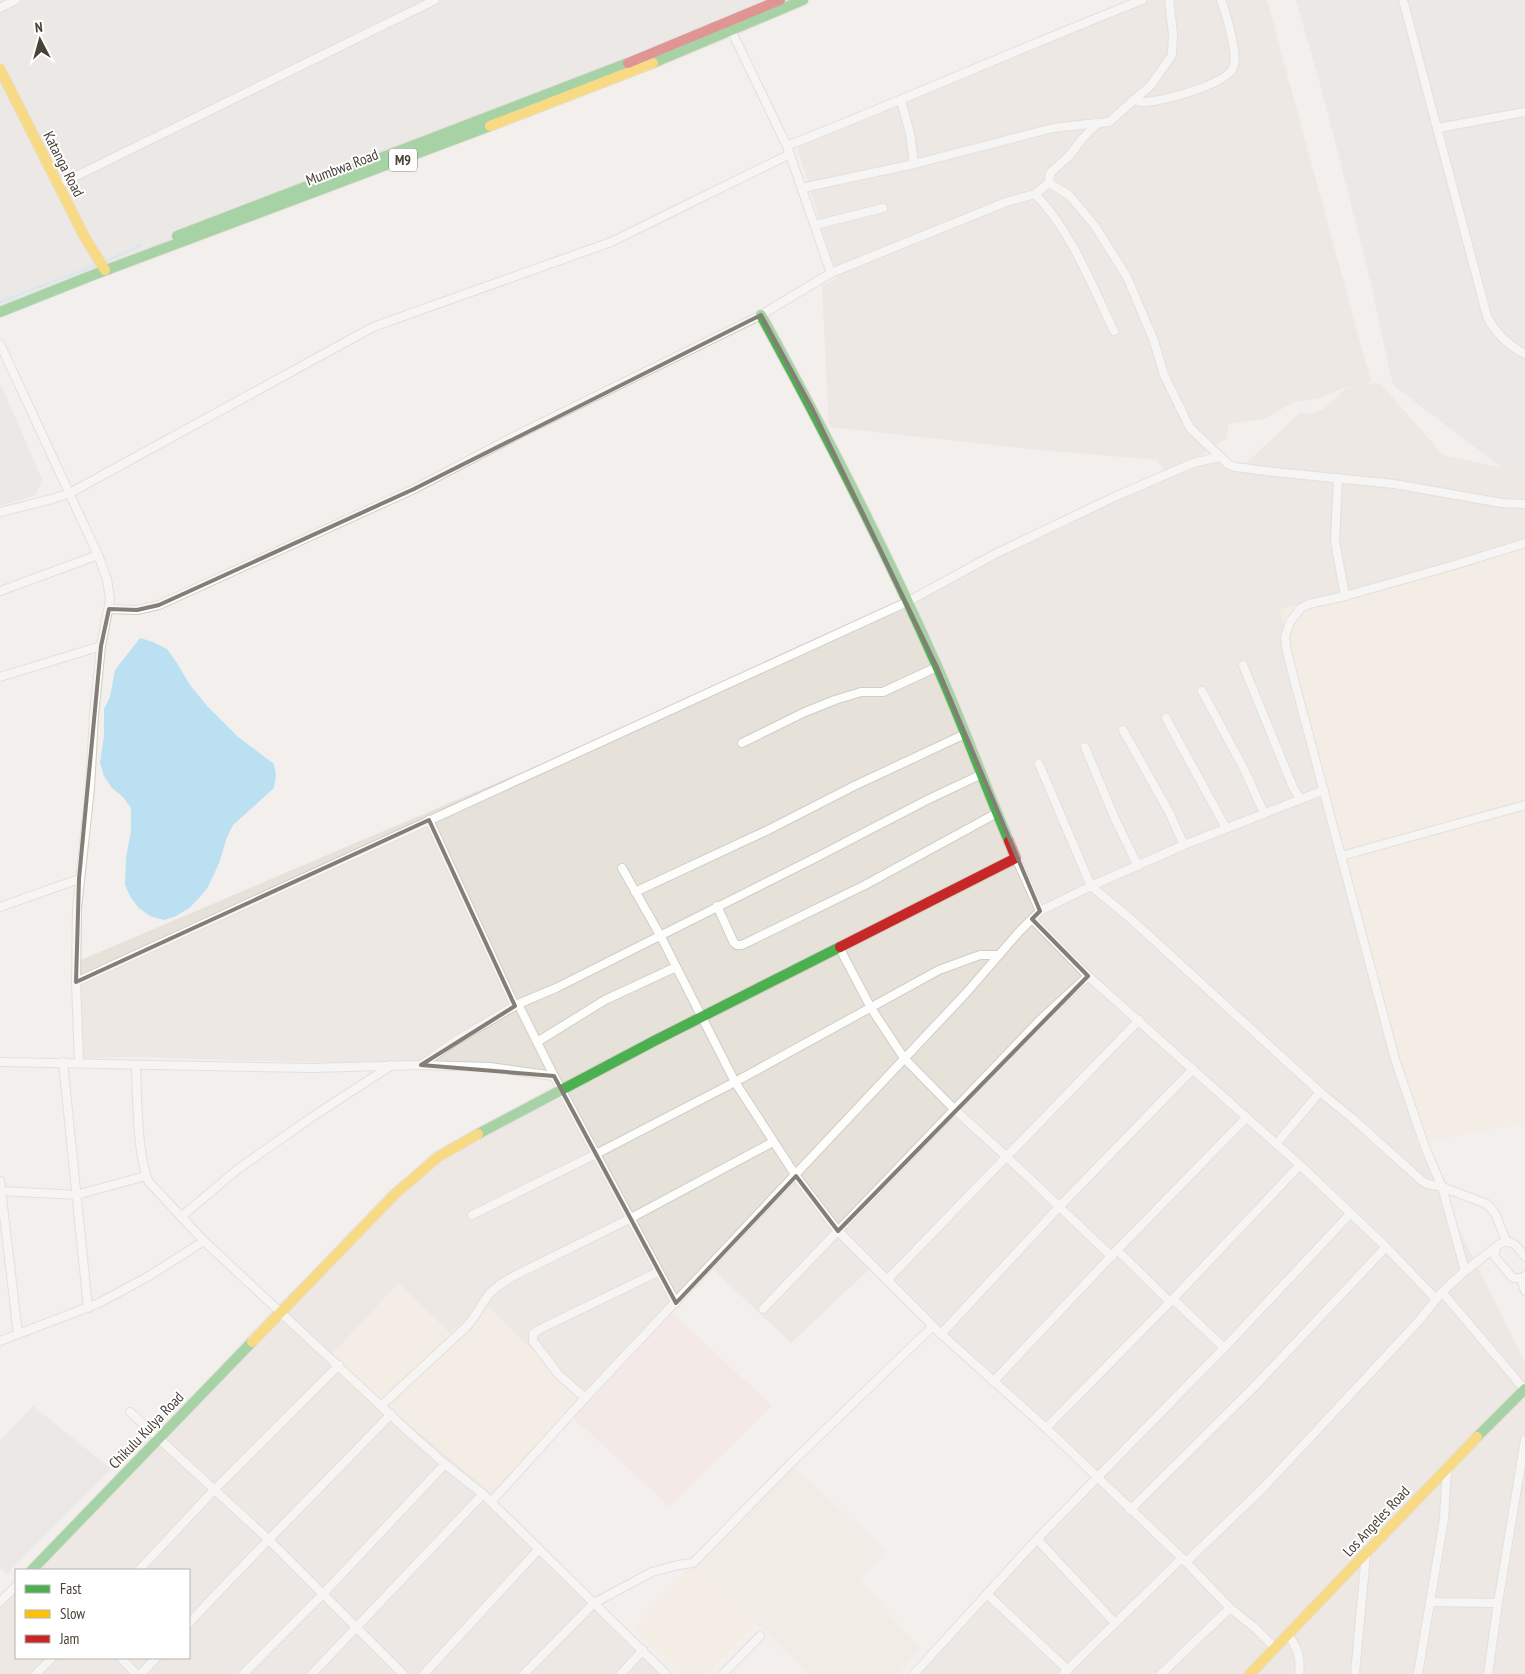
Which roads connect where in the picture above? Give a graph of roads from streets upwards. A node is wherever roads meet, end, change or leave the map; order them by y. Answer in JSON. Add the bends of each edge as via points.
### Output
{"nodes":[{"id":1,"x":16,"y":0,"type":"edge"},
{"id":2,"x":435,"y":0,"type":"edge"},
{"id":3,"x":780,"y":0,"type":"edge"},
{"id":4,"x":803,"y":0,"type":"edge"},
{"id":5,"x":1142,"y":0,"type":"edge"},
{"id":6,"x":1169,"y":0,"type":"edge"},
{"id":7,"x":1221,"y":0,"type":"edge"},
{"id":8,"x":1403,"y":0,"type":"edge"},
{"id":9,"x":0,"y":8,"type":"edge"},
{"id":10,"x":729,"y":26,"type":"junction"},
{"id":11,"x":0,"y":69,"type":"edge"},
{"id":12,"x":1133,"y":100,"type":"junction"},
{"id":13,"x":901,"y":101,"type":"junction"},
{"id":14,"x":1525,"y":112,"type":"edge"},
{"id":15,"x":1098,"y":123,"type":"junction"},
{"id":16,"x":1438,"y":128,"type":"junction"},
{"id":17,"x":788,"y":150,"type":"junction"},
{"id":18,"x":914,"y":164,"type":"junction"},
{"id":19,"x":1049,"y":183,"type":"junction"},
{"id":20,"x":58,"y":185,"type":"junction"},
{"id":21,"x":802,"y":188,"type":"junction"},
{"id":22,"x":1034,"y":194,"type":"junction"},
{"id":23,"x":883,"y":208,"type":"dead end"},
{"id":24,"x":815,"y":225,"type":"junction"},
{"id":25,"x":103,"y":267,"type":"junction"},
{"id":26,"x":831,"y":273,"type":"junction"},
{"id":27,"x":0,"y":303,"type":"edge"},
{"id":28,"x":0,"y":312,"type":"edge"},
{"id":29,"x":761,"y":315,"type":"junction"},
{"id":30,"x":1114,"y":331,"type":"dead end"},
{"id":31,"x":0,"y":344,"type":"edge"},
{"id":32,"x":1525,"y":354,"type":"edge"},
{"id":33,"x":1219,"y":457,"type":"junction"},
{"id":34,"x":1338,"y":478,"type":"junction"},
{"id":35,"x":70,"y":492,"type":"junction"},
{"id":36,"x":1525,"y":504,"type":"edge"},
{"id":37,"x":0,"y":512,"type":"edge"},
{"id":38,"x":1525,"y":542,"type":"edge"},
{"id":39,"x":98,"y":555,"type":"junction"},
{"id":40,"x":0,"y":591,"type":"edge"},
{"id":41,"x":1345,"y":596,"type":"junction"},
{"id":42,"x":908,"y":602,"type":"junction"},
{"id":43,"x":109,"y":608,"type":"junction"},
{"id":44,"x":101,"y":646,"type":"junction"},
{"id":45,"x":1243,"y":665,"type":"dead end"},
{"id":46,"x":937,"y":667,"type":"junction"},
{"id":47,"x":0,"y":677,"type":"edge"},
{"id":48,"x":1202,"y":691,"type":"dead end"},
{"id":49,"x":1166,"y":718,"type":"dead end"},
{"id":50,"x":1123,"y":730,"type":"dead end"},
{"id":51,"x":965,"y":734,"type":"junction"},
{"id":52,"x":742,"y":743,"type":"dead end"},
{"id":53,"x":1085,"y":747,"type":"dead end"},
{"id":54,"x":1038,"y":764,"type":"dead end"},
{"id":55,"x":982,"y":774,"type":"junction"},
{"id":56,"x":1324,"y":790,"type":"junction"},
{"id":57,"x":1300,"y":799,"type":"junction"},
{"id":58,"x":1525,"y":805,"type":"edge"},
{"id":59,"x":997,"y":813,"type":"junction"},
{"id":60,"x":1264,"y":813,"type":"junction"},
{"id":61,"x":429,"y":820,"type":"junction"},
{"id":62,"x":1226,"y":828,"type":"junction"},
{"id":63,"x":1184,"y":845,"type":"junction"},
{"id":64,"x":1341,"y":856,"type":"junction"},
{"id":65,"x":1016,"y":858,"type":"junction"},
{"id":66,"x":1138,"y":866,"type":"junction"},
{"id":67,"x":622,"y":868,"type":"dead end"},
{"id":68,"x":79,"y":879,"type":"junction"},
{"id":69,"x":1091,"y":886,"type":"junction"},
{"id":70,"x":635,"y":892,"type":"junction"},
{"id":71,"x":717,"y":906,"type":"junction"},
{"id":72,"x":0,"y":907,"type":"edge"},
{"id":73,"x":1040,"y":911,"type":"junction"},
{"id":74,"x":1032,"y":919,"type":"junction"},
{"id":75,"x":660,"y":935,"type":"junction"},
{"id":76,"x":840,"y":949,"type":"junction"},
{"id":77,"x":999,"y":955,"type":"junction"},
{"id":78,"x":676,"y":967,"type":"junction"},
{"id":79,"x":1088,"y":976,"type":"junction"},
{"id":80,"x":76,"y":982,"type":"junction"},
{"id":81,"x":517,"y":1005,"type":"junction"},
{"id":82,"x":871,"y":1008,"type":"junction"},
{"id":83,"x":702,"y":1018,"type":"junction"},
{"id":84,"x":1139,"y":1020,"type":"junction"},
{"id":85,"x":537,"y":1042,"type":"junction"},
{"id":86,"x":904,"y":1058,"type":"junction"},
{"id":87,"x":0,"y":1062,"type":"edge"},
{"id":88,"x":63,"y":1062,"type":"junction"},
{"id":89,"x":79,"y":1063,"type":"junction"},
{"id":90,"x":136,"y":1065,"type":"junction"},
{"id":91,"x":393,"y":1065,"type":"junction"},
{"id":92,"x":421,"y":1065,"type":"junction"},
{"id":93,"x":1194,"y":1069,"type":"junction"},
{"id":94,"x":554,"y":1076,"type":"junction"},
{"id":95,"x":735,"y":1082,"type":"junction"},
{"id":96,"x":563,"y":1090,"type":"junction"},
{"id":97,"x":1320,"y":1092,"type":"junction"},
{"id":98,"x":954,"y":1109,"type":"junction"},
{"id":99,"x":1246,"y":1117,"type":"junction"},
{"id":100,"x":773,"y":1142,"type":"junction"},
{"id":101,"x":1276,"y":1144,"type":"junction"},
{"id":102,"x":596,"y":1154,"type":"junction"},
{"id":103,"x":1007,"y":1157,"type":"junction"},
{"id":104,"x":1300,"y":1165,"type":"junction"},
{"id":105,"x":146,"y":1176,"type":"junction"},
{"id":106,"x":796,"y":1176,"type":"junction"},
{"id":107,"x":0,"y":1181,"type":"edge"},
{"id":108,"x":1442,"y":1186,"type":"junction"},
{"id":109,"x":1,"y":1191,"type":"edge"},
{"id":110,"x":76,"y":1195,"type":"junction"},
{"id":111,"x":1059,"y":1208,"type":"junction"},
{"id":112,"x":1351,"y":1213,"type":"junction"},
{"id":113,"x":472,"y":1215,"type":"dead end"},
{"id":114,"x":181,"y":1217,"type":"junction"},
{"id":115,"x":631,"y":1218,"type":"junction"},
{"id":116,"x":838,"y":1231,"type":"junction"},
{"id":117,"x":204,"y":1241,"type":"junction"},
{"id":118,"x":1506,"y":1241,"type":"junction"},
{"id":119,"x":1386,"y":1247,"type":"junction"},
{"id":120,"x":1496,"y":1247,"type":"junction"},
{"id":121,"x":8,"y":1248,"type":"junction"},
{"id":122,"x":0,"y":1252,"type":"edge"},
{"id":123,"x":1114,"y":1253,"type":"junction"},
{"id":124,"x":1525,"y":1256,"type":"edge"},
{"id":125,"x":1495,"y":1257,"type":"junction"},
{"id":126,"x":1481,"y":1259,"type":"junction"},
{"id":127,"x":1465,"y":1271,"type":"junction"},
{"id":128,"x":658,"y":1272,"type":"junction"},
{"id":129,"x":1523,"y":1277,"type":"edge"},
{"id":130,"x":887,"y":1280,"type":"junction"},
{"id":131,"x":1525,"y":1291,"type":"edge"},
{"id":132,"x":1442,"y":1292,"type":"junction"},
{"id":133,"x":1436,"y":1299,"type":"junction"},
{"id":134,"x":1172,"y":1301,"type":"junction"},
{"id":135,"x":676,"y":1303,"type":"junction"},
{"id":136,"x":88,"y":1308,"type":"junction"},
{"id":137,"x":763,"y":1309,"type":"dead end"},
{"id":138,"x":282,"y":1312,"type":"junction"},
{"id":139,"x":933,"y":1326,"type":"junction"},
{"id":140,"x":18,"y":1334,"type":"junction"},
{"id":141,"x":941,"y":1334,"type":"junction"},
{"id":142,"x":0,"y":1341,"type":"edge"},
{"id":143,"x":1224,"y":1348,"type":"junction"},
{"id":144,"x":339,"y":1365,"type":"junction"},
{"id":145,"x":993,"y":1382,"type":"junction"},
{"id":146,"x":1525,"y":1390,"type":"edge"},
{"id":147,"x":585,"y":1398,"type":"junction"},
{"id":148,"x":382,"y":1405,"type":"junction"},
{"id":149,"x":130,"y":1412,"type":"dead end"},
{"id":150,"x":391,"y":1414,"type":"junction"},
{"id":151,"x":1046,"y":1428,"type":"junction"},
{"id":152,"x":158,"y":1438,"type":"junction"},
{"id":153,"x":1525,"y":1440,"type":"edge"},
{"id":154,"x":445,"y":1464,"type":"junction"},
{"id":155,"x":1447,"y":1468,"type":"junction"},
{"id":156,"x":1096,"y":1478,"type":"junction"},
{"id":157,"x":214,"y":1490,"type":"junction"},
{"id":158,"x":483,"y":1494,"type":"junction"},
{"id":159,"x":491,"y":1502,"type":"junction"},
{"id":160,"x":1130,"y":1510,"type":"junction"},
{"id":161,"x":268,"y":1539,"type":"junction"},
{"id":162,"x":1037,"y":1539,"type":"junction"},
{"id":163,"x":539,"y":1549,"type":"junction"},
{"id":164,"x":1366,"y":1554,"type":"junction"},
{"id":165,"x":1184,"y":1560,"type":"junction"},
{"id":166,"x":33,"y":1569,"type":"edge"},
{"id":167,"x":140,"y":1569,"type":"edge"},
{"id":168,"x":15,"y":1587,"type":"edge"},
{"id":169,"x":323,"y":1594,"type":"junction"},
{"id":170,"x":987,"y":1594,"type":"junction"},
{"id":171,"x":0,"y":1602,"type":"edge"},
{"id":172,"x":1430,"y":1602,"type":"junction"},
{"id":173,"x":1498,"y":1602,"type":"junction"},
{"id":174,"x":594,"y":1603,"type":"junction"},
{"id":175,"x":1230,"y":1608,"type":"junction"},
{"id":176,"x":190,"y":1622,"type":"edge"},
{"id":177,"x":1115,"y":1623,"type":"junction"},
{"id":178,"x":355,"y":1628,"type":"junction"},
{"id":179,"x":1288,"y":1634,"type":"junction"},
{"id":180,"x":760,"y":1636,"type":"dead end"},
{"id":181,"x":1275,"y":1648,"type":"junction"},
{"id":182,"x":643,"y":1650,"type":"junction"},
{"id":183,"x":51,"y":1659,"type":"edge"},
{"id":184,"x":122,"y":1659,"type":"edge"},
{"id":185,"x":155,"y":1659,"type":"edge"},
{"id":186,"x":1065,"y":1672,"type":"edge"},
{"id":187,"x":36,"y":1674,"type":"edge"},
{"id":188,"x":136,"y":1674,"type":"edge"},
{"id":189,"x":140,"y":1674,"type":"edge"},
{"id":190,"x":243,"y":1674,"type":"edge"},
{"id":191,"x":312,"y":1674,"type":"edge"},
{"id":192,"x":403,"y":1674,"type":"edge"},
{"id":193,"x":424,"y":1674,"type":"edge"},
{"id":194,"x":524,"y":1674,"type":"edge"},
{"id":195,"x":621,"y":1674,"type":"edge"},
{"id":196,"x":666,"y":1674,"type":"edge"},
{"id":197,"x":722,"y":1674,"type":"edge"},
{"id":198,"x":914,"y":1674,"type":"edge"},
{"id":199,"x":1160,"y":1674,"type":"edge"},
{"id":200,"x":1250,"y":1674,"type":"edge"},
{"id":201,"x":1299,"y":1674,"type":"edge"},
{"id":202,"x":1355,"y":1674,"type":"edge"},
{"id":203,"x":1418,"y":1674,"type":"edge"},
{"id":204,"x":1488,"y":1674,"type":"edge"}],
"edges":[{"from":1,"to":9,"type":"street"},
{"from":2,"to":20,"type":"street"},
{"from":3,"to":10,"type":"street","name":"Mumbwa Road","number":"M9"},
{"from":4,"to":10,"type":"street","name":"Mumbwa Road","number":"M9"},
{"from":5,"to":13,"type":"street"},
{"from":6,"to":12,"type":"street","via":[[1172,55],[1151,85]]},
{"from":7,"to":12,"type":"street","via":[[1233,49],[1235,66],[1232,71],[1192,92],[1144,102]]},
{"from":8,"to":16,"type":"street"},
{"from":10,"to":17,"type":"street"},
{"from":10,"to":25,"type":"street","name":"Mumbwa Road","number":"M9","via":[[382,168]]},
{"from":11,"to":20,"type":"street","name":"Katanga Road"},
{"from":12,"to":15,"type":"street","via":[[1109,122]]},
{"from":13,"to":17,"type":"street"},
{"from":13,"to":18,"type":"street"},
{"from":14,"to":16,"type":"street"},
{"from":15,"to":18,"type":"street","via":[[1053,128]]},
{"from":15,"to":19,"type":"street","via":[[1050,173]]},
{"from":16,"to":32,"type":"street","via":[[1487,316],[1499,336]]},
{"from":17,"to":21,"type":"street"},
{"from":17,"to":35,"type":"street","via":[[611,242],[373,327]]},
{"from":18,"to":21,"type":"street"},
{"from":19,"to":22,"type":"street"},
{"from":19,"to":33,"type":"street","via":[[1069,195],[1084,210],[1108,246],[1127,277],[1154,341],[1164,375],[1190,428]]},
{"from":20,"to":25,"type":"street","name":"Katanga Road"},
{"from":21,"to":24,"type":"street"},
{"from":22,"to":26,"type":"street","via":[[1006,202]]},
{"from":22,"to":30,"type":"street","via":[[1050,209],[1060,225]]},
{"from":23,"to":24,"type":"street"},
{"from":24,"to":26,"type":"street"},
{"from":25,"to":27,"type":"street","name":"Mumbwa Road","number":"M9"},
{"from":25,"to":28,"type":"street","name":"Mumbwa Road","number":"M9"},
{"from":26,"to":29,"type":"street"},
{"from":29,"to":42,"type":"street","via":[[813,410]]},
{"from":29,"to":43,"type":"street","via":[[414,489],[159,605],[137,610]]},
{"from":31,"to":35,"type":"street"},
{"from":33,"to":34,"type":"street","via":[[1235,467]]},
{"from":33,"to":42,"type":"street","via":[[1193,463],[1114,497],[995,554]]},
{"from":34,"to":36,"type":"street"},
{"from":34,"to":41,"type":"street","via":[[1335,541]]},
{"from":35,"to":37,"type":"street"},
{"from":35,"to":39,"type":"street"},
{"from":38,"to":41,"type":"street"},
{"from":39,"to":40,"type":"street"},
{"from":39,"to":43,"type":"street","via":[[107,579]]},
{"from":41,"to":56,"type":"street","via":[[1301,608],[1290,622],[1285,637]]},
{"from":42,"to":46,"type":"street"},
{"from":42,"to":61,"type":"street"},
{"from":43,"to":44,"type":"street"},
{"from":44,"to":47,"type":"street"},
{"from":44,"to":68,"type":"street"},
{"from":45,"to":57,"type":"street"},
{"from":46,"to":51,"type":"street"},
{"from":46,"to":52,"type":"street","via":[[883,692],[861,692],[820,706]]},
{"from":48,"to":60,"type":"street"},
{"from":49,"to":62,"type":"street"},
{"from":50,"to":63,"type":"street"},
{"from":51,"to":55,"type":"street"},
{"from":51,"to":70,"type":"street"},
{"from":53,"to":66,"type":"street"},
{"from":54,"to":69,"type":"street"},
{"from":55,"to":59,"type":"street"},
{"from":55,"to":71,"type":"street"},
{"from":56,"to":57,"type":"street"},
{"from":56,"to":64,"type":"street"},
{"from":57,"to":60,"type":"street"},
{"from":58,"to":64,"type":"street"},
{"from":59,"to":65,"type":"street"},
{"from":59,"to":71,"type":"street","via":[[865,885],[742,944],[734,943]]},
{"from":60,"to":62,"type":"street"},
{"from":61,"to":80,"type":"street"},
{"from":61,"to":81,"type":"street"},
{"from":62,"to":63,"type":"street"},
{"from":63,"to":66,"type":"street"},
{"from":64,"to":108,"type":"street","via":[[1395,1059]]},
{"from":65,"to":73,"type":"street"},
{"from":65,"to":76,"type":"street","name":"Chikulu Kulya Road"},
{"from":66,"to":69,"type":"street"},
{"from":67,"to":70,"type":"street"},
{"from":68,"to":72,"type":"street"},
{"from":68,"to":80,"type":"street"},
{"from":69,"to":73,"type":"street"},
{"from":69,"to":97,"type":"street"},
{"from":70,"to":75,"type":"street"},
{"from":71,"to":75,"type":"street"},
{"from":73,"to":74,"type":"street"},
{"from":74,"to":77,"type":"street"},
{"from":74,"to":79,"type":"street"},
{"from":75,"to":78,"type":"street"},
{"from":75,"to":81,"type":"street"},
{"from":76,"to":82,"type":"street"},
{"from":76,"to":83,"type":"street","name":"Chikulu Kulya Road"},
{"from":77,"to":82,"type":"street","via":[[980,955],[939,970]]},
{"from":77,"to":86,"type":"street"},
{"from":78,"to":83,"type":"street"},
{"from":78,"to":85,"type":"street","via":[[605,1000]]},
{"from":79,"to":84,"type":"street"},
{"from":79,"to":98,"type":"street","via":[[1040,1020]]},
{"from":80,"to":89,"type":"street"},
{"from":81,"to":85,"type":"street"},
{"from":81,"to":92,"type":"street"},
{"from":82,"to":86,"type":"street"},
{"from":82,"to":95,"type":"street"},
{"from":83,"to":95,"type":"street"},
{"from":83,"to":96,"type":"street","name":"Chikulu Kulya Road"},
{"from":84,"to":93,"type":"street"},
{"from":84,"to":103,"type":"street"},
{"from":85,"to":94,"type":"street"},
{"from":86,"to":98,"type":"street"},
{"from":86,"to":106,"type":"street"},
{"from":87,"to":88,"type":"street"},
{"from":88,"to":89,"type":"street"},
{"from":88,"to":110,"type":"street"},
{"from":89,"to":90,"type":"street"},
{"from":90,"to":91,"type":"street","via":[[321,1068]]},
{"from":90,"to":105,"type":"street"},
{"from":91,"to":92,"type":"street"},
{"from":91,"to":114,"type":"street","via":[[238,1168]]},
{"from":92,"to":94,"type":"street","via":[[482,1067]]},
{"from":93,"to":99,"type":"street"},
{"from":93,"to":111,"type":"street"},
{"from":94,"to":96,"type":"street"},
{"from":95,"to":100,"type":"street"},
{"from":95,"to":102,"type":"street"},
{"from":96,"to":102,"type":"street"},
{"from":96,"to":138,"type":"street","name":"Chikulu Kulya Road","via":[[438,1157],[395,1194]]},
{"from":97,"to":101,"type":"street"},
{"from":97,"to":108,"type":"street","via":[[1421,1180]]},
{"from":98,"to":103,"type":"street"},
{"from":98,"to":116,"type":"street"},
{"from":99,"to":101,"type":"street"},
{"from":99,"to":123,"type":"street"},
{"from":100,"to":106,"type":"street"},
{"from":100,"to":115,"type":"street"},
{"from":101,"to":104,"type":"street"},
{"from":102,"to":113,"type":"street"},
{"from":102,"to":115,"type":"street"},
{"from":103,"to":111,"type":"street"},
{"from":103,"to":130,"type":"street"},
{"from":104,"to":112,"type":"street"},
{"from":104,"to":134,"type":"street"},
{"from":105,"to":110,"type":"street"},
{"from":105,"to":114,"type":"street"},
{"from":106,"to":116,"type":"street"},
{"from":106,"to":135,"type":"street"},
{"from":107,"to":109,"type":"street"},
{"from":108,"to":118,"type":"street","via":[[1487,1204],[1496,1213]]},
{"from":108,"to":127,"type":"street"},
{"from":109,"to":110,"type":"street"},
{"from":109,"to":121,"type":"street"},
{"from":110,"to":136,"type":"street"},
{"from":111,"to":123,"type":"street"},
{"from":111,"to":141,"type":"street"},
{"from":112,"to":119,"type":"street"},
{"from":112,"to":143,"type":"street"},
{"from":114,"to":117,"type":"street"},
{"from":115,"to":128,"type":"street"},
{"from":115,"to":148,"type":"street","via":[[498,1286],[466,1327]]},
{"from":116,"to":130,"type":"street"},
{"from":116,"to":137,"type":"street"},
{"from":117,"to":136,"type":"street","via":[[149,1276]]},
{"from":117,"to":138,"type":"street"},
{"from":118,"to":120,"type":"street"},
{"from":118,"to":124,"type":"street","via":[[1512,1242]]},
{"from":119,"to":133,"type":"street"},
{"from":119,"to":160,"type":"street","via":[[1253,1388]]},
{"from":120,"to":125,"type":"street"},
{"from":120,"to":126,"type":"street"},
{"from":121,"to":122,"type":"street"},
{"from":121,"to":140,"type":"street"},
{"from":123,"to":134,"type":"street"},
{"from":123,"to":145,"type":"street"},
{"from":125,"to":126,"type":"street"},
{"from":125,"to":129,"type":"street","via":[[1513,1278]]},
{"from":126,"to":127,"type":"street"},
{"from":127,"to":132,"type":"street"},
{"from":128,"to":135,"type":"street"},
{"from":128,"to":147,"type":"street","via":[[533,1334],[533,1341],[558,1374]]},
{"from":129,"to":131,"type":"street"},
{"from":130,"to":139,"type":"street"},
{"from":132,"to":133,"type":"street"},
{"from":132,"to":146,"type":"street"},
{"from":133,"to":165,"type":"street","via":[[1264,1488]]},
{"from":134,"to":143,"type":"street"},
{"from":134,"to":151,"type":"street"},
{"from":135,"to":147,"type":"street"},
{"from":136,"to":140,"type":"street"},
{"from":138,"to":144,"type":"street"},
{"from":138,"to":152,"type":"street","name":"Chikulu Kulya Road"},
{"from":139,"to":141,"type":"street"},
{"from":139,"to":174,"type":"street","via":[[693,1563],[652,1572]]},
{"from":140,"to":142,"type":"street"},
{"from":141,"to":145,"type":"street"},
{"from":143,"to":156,"type":"street"},
{"from":144,"to":148,"type":"street"},
{"from":144,"to":157,"type":"street"},
{"from":145,"to":151,"type":"street"},
{"from":146,"to":155,"type":"street","name":"Los Angeles Road"},
{"from":147,"to":159,"type":"street"},
{"from":148,"to":150,"type":"street"},
{"from":149,"to":152,"type":"street"},
{"from":150,"to":154,"type":"street"},
{"from":150,"to":161,"type":"street"},
{"from":151,"to":156,"type":"street"},
{"from":152,"to":157,"type":"street"},
{"from":152,"to":166,"type":"street","name":"Chikulu Kulya Road"},
{"from":153,"to":173,"type":"street"},
{"from":154,"to":158,"type":"street"},
{"from":154,"to":169,"type":"street"},
{"from":155,"to":164,"type":"street","name":"Los Angeles Road"},
{"from":155,"to":172,"type":"street","via":[[1444,1520]]},
{"from":156,"to":160,"type":"street"},
{"from":156,"to":162,"type":"street"},
{"from":157,"to":161,"type":"street"},
{"from":157,"to":167,"type":"street"},
{"from":158,"to":159,"type":"street"},
{"from":158,"to":178,"type":"street"},
{"from":159,"to":163,"type":"street"},
{"from":160,"to":165,"type":"street"},
{"from":161,"to":169,"type":"street"},
{"from":161,"to":176,"type":"street"},
{"from":162,"to":170,"type":"street"},
{"from":162,"to":177,"type":"street"},
{"from":163,"to":174,"type":"street"},
{"from":163,"to":193,"type":"street"},
{"from":164,"to":179,"type":"street","name":"Los Angeles Road"},
{"from":164,"to":202,"type":"street"},
{"from":165,"to":175,"type":"street"},
{"from":165,"to":177,"type":"street"},
{"from":168,"to":171,"type":"street"},
{"from":169,"to":178,"type":"street"},
{"from":169,"to":190,"type":"street"},
{"from":170,"to":186,"type":"street"},
{"from":170,"to":198,"type":"street"},
{"from":172,"to":173,"type":"street"},
{"from":172,"to":203,"type":"street"},
{"from":173,"to":204,"type":"street"},
{"from":174,"to":182,"type":"street"},
{"from":174,"to":194,"type":"street"},
{"from":175,"to":181,"type":"street"},
{"from":175,"to":199,"type":"street"},
{"from":177,"to":186,"type":"street"},
{"from":178,"to":191,"type":"street"},
{"from":178,"to":192,"type":"street"},
{"from":179,"to":181,"type":"street","name":"Los Angeles Road"},
{"from":179,"to":201,"type":"street","via":[[1300,1656]]},
{"from":180,"to":197,"type":"street"},
{"from":181,"to":200,"type":"street","name":"Los Angeles Road"},
{"from":182,"to":195,"type":"street"},
{"from":182,"to":196,"type":"street"},
{"from":183,"to":187,"type":"street"},
{"from":184,"to":188,"type":"street"},
{"from":185,"to":189,"type":"street"}]}
